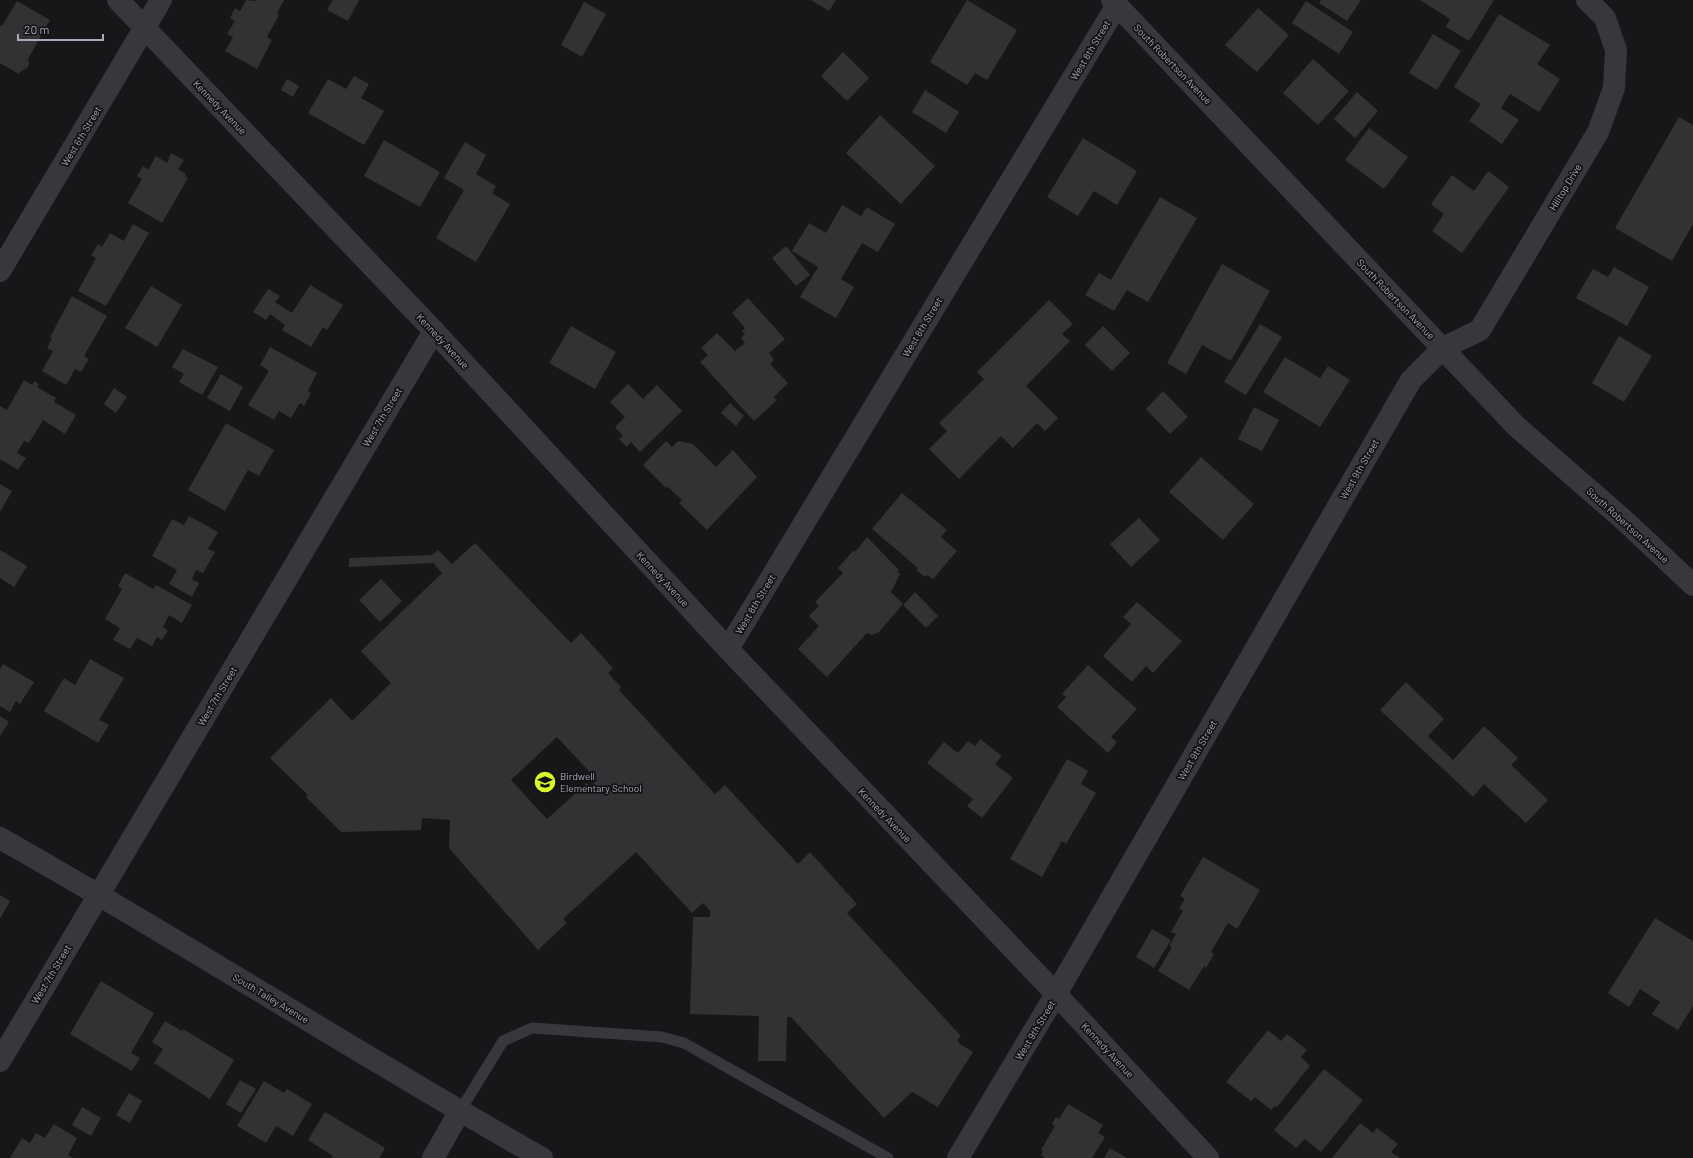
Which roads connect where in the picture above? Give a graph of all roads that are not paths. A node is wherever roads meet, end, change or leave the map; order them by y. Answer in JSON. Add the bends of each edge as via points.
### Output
{"nodes":[{"id":1,"x":118,"y":0,"type":"edge"},
{"id":2,"x":161,"y":0,"type":"edge"},
{"id":3,"x":1587,"y":0,"type":"edge"},
{"id":4,"x":1114,"y":2,"type":"edge"},
{"id":5,"x":145,"y":28,"type":"junction"},
{"id":6,"x":0,"y":271,"type":"edge"},
{"id":7,"x":434,"y":331,"type":"junction"},
{"id":8,"x":1443,"y":348,"type":"junction"},
{"id":9,"x":1693,"y":585,"type":"edge"},
{"id":10,"x":728,"y":650,"type":"junction"},
{"id":11,"x":0,"y":838,"type":"edge"},
{"id":12,"x":99,"y":894,"type":"junction"},
{"id":13,"x":1056,"y":994,"type":"junction"},
{"id":14,"x":0,"y":1061,"type":"edge"},
{"id":15,"x":460,"y":1111,"type":"junction"},
{"id":16,"x":433,"y":1158,"type":"edge"},
{"id":17,"x":542,"y":1158,"type":"edge"},
{"id":18,"x":888,"y":1158,"type":"edge"},
{"id":19,"x":958,"y":1158,"type":"edge"},
{"id":20,"x":1208,"y":1158,"type":"edge"}],
"edges":[{"from":1,"to":5,"type":"street","name":"Kennedy Avenue"},
{"from":2,"to":5,"type":"street","name":"West 6th Street"},
{"from":3,"to":8,"type":"street","name":"Hilltop Drive","via":[[1605,18],[1616,50],[1614,88],[1598,132],[1480,330]]},
{"from":4,"to":8,"type":"street","name":"South Robertson Avenue"},
{"from":4,"to":10,"type":"street","name":"West 8th Street"},
{"from":5,"to":6,"type":"street","name":"West 6th Street"},
{"from":5,"to":7,"type":"street","name":"Kennedy Avenue"},
{"from":7,"to":10,"type":"street","name":"Kennedy Avenue"},
{"from":7,"to":12,"type":"street","name":"West 7th Street"},
{"from":8,"to":9,"type":"street","name":"South Robertson Avenue","via":[[1516,426],[1625,521]]},
{"from":8,"to":13,"type":"street","name":"West 9th Street","via":[[1411,380]]},
{"from":10,"to":13,"type":"street","name":"Kennedy Avenue"},
{"from":11,"to":12,"type":"street","name":"South Talley Avenue"},
{"from":12,"to":14,"type":"street","name":"West 7th Street"},
{"from":12,"to":15,"type":"street","name":"South Talley Avenue"},
{"from":13,"to":19,"type":"street","name":"West 9th Street"},
{"from":13,"to":20,"type":"street","name":"Kennedy Avenue"},
{"from":15,"to":16,"type":"street"},
{"from":15,"to":17,"type":"street","name":"South Talley Avenue"},
{"from":15,"to":18,"type":"lane","via":[[503,1041],[532,1028],[662,1037],[684,1043]]}]}
